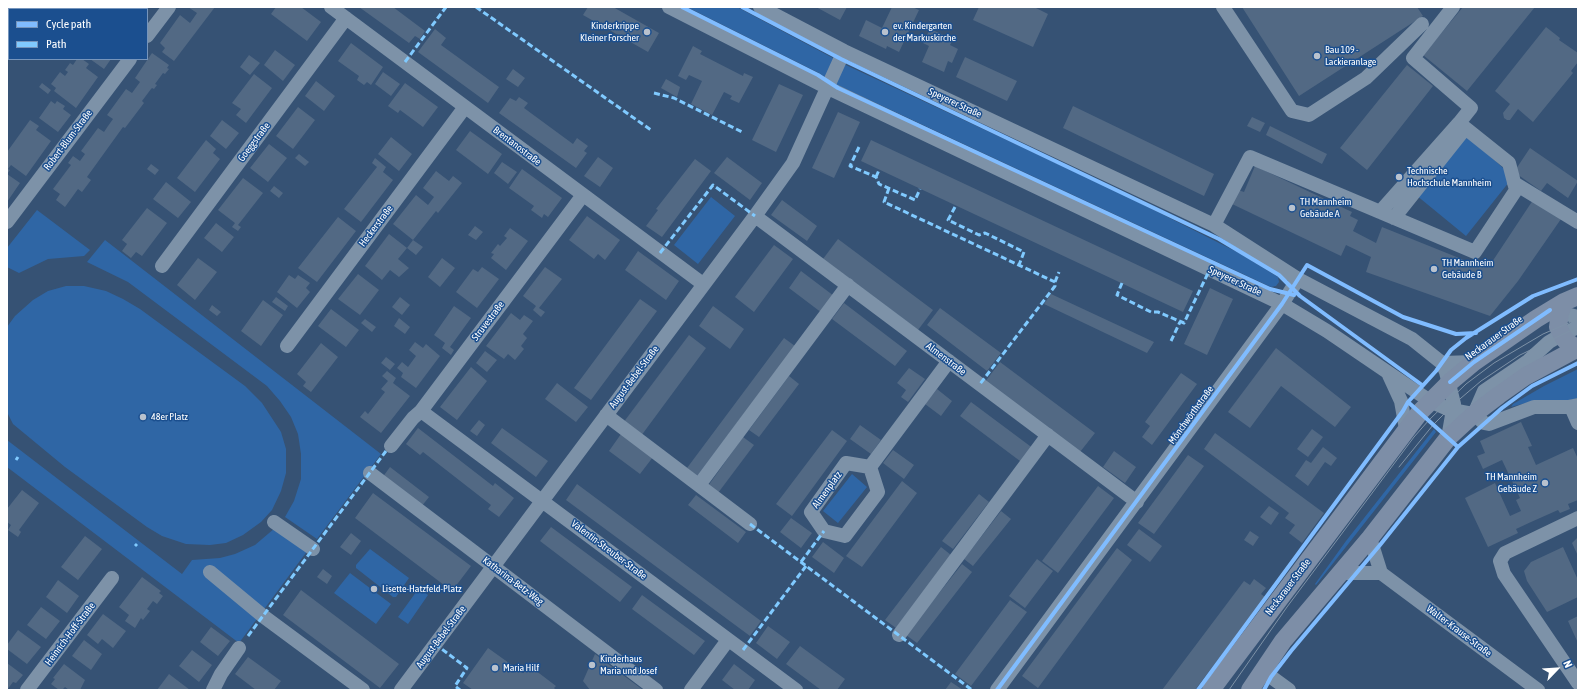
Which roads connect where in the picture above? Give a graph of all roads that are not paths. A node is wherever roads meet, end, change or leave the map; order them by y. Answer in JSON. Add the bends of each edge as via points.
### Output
{"nodes":[{"id":1,"x":169,"y":7,"type":"edge"},
{"id":2,"x":331,"y":7,"type":"edge"},
{"id":3,"x":669,"y":7,"type":"edge"},
{"id":4,"x":760,"y":7,"type":"edge"},
{"id":5,"x":1223,"y":7,"type":"edge"},
{"id":6,"x":1453,"y":7,"type":"edge"},
{"id":7,"x":346,"y":18,"type":"junction"},
{"id":8,"x":1422,"y":24,"type":"dead end"},
{"id":9,"x":148,"y":35,"type":"edge"},
{"id":10,"x":844,"y":51,"type":"junction"},
{"id":11,"x":129,"y":60,"type":"edge"},
{"id":12,"x":828,"y":88,"type":"junction"},
{"id":13,"x":464,"y":107,"type":"junction"},
{"id":14,"x":1462,"y":125,"type":"junction"},
{"id":15,"x":1514,"y":183,"type":"junction"},
{"id":16,"x":583,"y":195,"type":"junction"},
{"id":17,"x":1380,"y":212,"type":"junction"},
{"id":18,"x":755,"y":216,"type":"junction"},
{"id":19,"x":1394,"y":218,"type":"junction"},
{"id":20,"x":7,"y":222,"type":"edge"},
{"id":21,"x":1578,"y":222,"type":"edge"},
{"id":22,"x":1214,"y":226,"type":"junction"},
{"id":23,"x":162,"y":266,"type":"dead end"},
{"id":24,"x":1298,"y":278,"type":"junction"},
{"id":25,"x":703,"y":284,"type":"junction"},
{"id":26,"x":848,"y":285,"type":"junction"},
{"id":27,"x":1282,"y":304,"type":"junction"},
{"id":28,"x":1563,"y":305,"type":"edge"},
{"id":29,"x":1578,"y":317,"type":"edge"},
{"id":30,"x":1578,"y":327,"type":"edge"},
{"id":31,"x":1560,"y":335,"type":"junction"},
{"id":32,"x":287,"y":346,"type":"dead end"},
{"id":33,"x":1578,"y":348,"type":"edge"},
{"id":34,"x":949,"y":361,"type":"junction"},
{"id":35,"x":1474,"y":362,"type":"junction"},
{"id":36,"x":1442,"y":363,"type":"junction"},
{"id":37,"x":1389,"y":374,"type":"junction"},
{"id":38,"x":1450,"y":382,"type":"junction"},
{"id":39,"x":1430,"y":401,"type":"junction"},
{"id":40,"x":1574,"y":406,"type":"edge"},
{"id":41,"x":421,"y":410,"type":"junction"},
{"id":42,"x":1454,"y":410,"type":"junction"},
{"id":43,"x":1474,"y":414,"type":"junction"},
{"id":44,"x":606,"y":415,"type":"junction"},
{"id":45,"x":1578,"y":423,"type":"edge"},
{"id":46,"x":1406,"y":429,"type":"junction"},
{"id":47,"x":1048,"y":435,"type":"junction"},
{"id":48,"x":1448,"y":438,"type":"junction"},
{"id":49,"x":391,"y":446,"type":"dead end"},
{"id":50,"x":870,"y":467,"type":"junction"},
{"id":51,"x":370,"y":473,"type":"dead end"},
{"id":52,"x":699,"y":486,"type":"junction"},
{"id":53,"x":543,"y":501,"type":"junction"},
{"id":54,"x":1137,"y":502,"type":"junction"},
{"id":55,"x":1578,"y":518,"type":"edge"},
{"id":56,"x":274,"y":522,"type":"dead end"},
{"id":57,"x":750,"y":524,"type":"dead end"},
{"id":58,"x":1370,"y":538,"type":"junction"},
{"id":59,"x":313,"y":549,"type":"dead end"},
{"id":60,"x":493,"y":566,"type":"junction"},
{"id":61,"x":210,"y":572,"type":"dead end"},
{"id":62,"x":1381,"y":572,"type":"junction"},
{"id":63,"x":1341,"y":573,"type":"junction"},
{"id":64,"x":112,"y":578,"type":"dead end"},
{"id":65,"x":899,"y":635,"type":"dead end"},
{"id":66,"x":728,"y":640,"type":"junction"},
{"id":67,"x":239,"y":648,"type":"dead end"},
{"id":68,"x":1263,"y":671,"type":"junction"},
{"id":69,"x":1578,"y":683,"type":"edge"},
{"id":70,"x":217,"y":688,"type":"edge"},
{"id":71,"x":27,"y":690,"type":"edge"},
{"id":72,"x":362,"y":690,"type":"edge"},
{"id":73,"x":401,"y":690,"type":"edge"},
{"id":74,"x":656,"y":690,"type":"edge"},
{"id":75,"x":690,"y":690,"type":"edge"},
{"id":76,"x":796,"y":690,"type":"edge"},
{"id":77,"x":997,"y":690,"type":"edge"},
{"id":78,"x":1211,"y":690,"type":"edge"},
{"id":79,"x":1250,"y":690,"type":"edge"},
{"id":80,"x":1289,"y":690,"type":"edge"},
{"id":81,"x":1538,"y":690,"type":"edge"}],
"edges":[{"from":1,"to":9,"type":"street"},
{"from":2,"to":7,"type":"street","name":"Brentanostraße"},
{"from":3,"to":12,"type":"street","name":"Speyerer Straße"},
{"from":4,"to":10,"type":"street","name":"Speyerer Straße"},
{"from":5,"to":8,"type":"street","via":[[1292,111],[1309,115],[1366,78]]},
{"from":6,"to":14,"type":"street","via":[[1414,58],[1471,108]]},
{"from":7,"to":13,"type":"street","name":"Brentanostraße"},
{"from":7,"to":23,"type":"street","name":"Goeggstraße"},
{"from":10,"to":12,"type":"street","name":"August-Bebel-Straße"},
{"from":10,"to":22,"type":"street","name":"Speyerer Straße"},
{"from":11,"to":20,"type":"street","name":"Robert-Blum-Straße"},
{"from":12,"to":18,"type":"street","name":"August-Bebel-Straße","via":[[793,163]]},
{"from":12,"to":27,"type":"street","name":"Speyerer Straße"},
{"from":13,"to":16,"type":"street","name":"Brentanostraße"},
{"from":13,"to":32,"type":"street","name":"Heckerstraße"},
{"from":14,"to":15,"type":"street","via":[[1509,163]]},
{"from":14,"to":17,"type":"street"},
{"from":14,"to":19,"type":"street"},
{"from":15,"to":19,"type":"street","via":[[1516,190],[1475,252]]},
{"from":15,"to":21,"type":"street"},
{"from":16,"to":25,"type":"street","name":"Brentanostraße"},
{"from":16,"to":41,"type":"street","name":"Struvestraße"},
{"from":17,"to":19,"type":"street"},
{"from":17,"to":22,"type":"street","via":[[1250,157]]},
{"from":18,"to":25,"type":"street","name":"August-Bebel-Straße"},
{"from":18,"to":26,"type":"street","name":"Almenstraße"},
{"from":22,"to":24,"type":"street","name":"Speyerer Straße"},
{"from":24,"to":27,"type":"street"},
{"from":24,"to":36,"type":"street","name":"Speyerer Straße","via":[[1412,339]]},
{"from":25,"to":44,"type":"street","name":"August-Bebel-Straße"},
{"from":26,"to":34,"type":"street","name":"Almenstraße"},
{"from":26,"to":52,"type":"street"},
{"from":27,"to":37,"type":"street","name":"Speyerer Straße","via":[[1327,331]]},
{"from":27,"to":54,"type":"street","name":"Mönchwörthstraße"},
{"from":28,"to":29,"type":"street"},
{"from":28,"to":31,"type":"main road","via":[[1558,322]]},
{"from":28,"to":35,"type":"main road","name":"Neckarauer Straße"},
{"from":30,"to":31,"type":"street"},
{"from":31,"to":33,"type":"main road","via":[[1569,344]]},
{"from":31,"to":43,"type":"street","via":[[1484,391]]},
{"from":33,"to":43,"type":"main road","via":[[1526,376]]},
{"from":34,"to":47,"type":"street","name":"Almenstraße"},
{"from":34,"to":50,"type":"street"},
{"from":35,"to":36,"type":"street"},
{"from":35,"to":38,"type":"main road","name":"Neckarauer Straße"},
{"from":36,"to":38,"type":"street","name":"Speyerer Straße"},
{"from":37,"to":39,"type":"street","name":"Speyerer Straße"},
{"from":37,"to":46,"type":"street","via":[[1401,401]]},
{"from":38,"to":39,"type":"main road","name":"Neckarauer Straße"},
{"from":38,"to":42,"type":"street","name":"Speyerer Straße"},
{"from":39,"to":42,"type":"street","name":"Speyerer Straße"},
{"from":39,"to":46,"type":"main road","name":"Neckarauer Straße"},
{"from":40,"to":43,"type":"street","name":"Speyerer Straße","via":[[1534,407],[1489,424]]},
{"from":40,"to":45,"type":"street"},
{"from":41,"to":49,"type":"street","name":"Struvestraße"},
{"from":41,"to":53,"type":"street","name":"Valentin-Streuber-Straße"},
{"from":42,"to":43,"type":"street","name":"Speyerer Straße"},
{"from":42,"to":48,"type":"street","name":"Speyerer Straße"},
{"from":43,"to":48,"type":"main road"},
{"from":44,"to":52,"type":"street"},
{"from":44,"to":53,"type":"street","name":"August-Bebel-Straße"},
{"from":46,"to":78,"type":"main road","name":"Neckarauer Straße"},
{"from":47,"to":54,"type":"street","name":"Almenstraße"},
{"from":47,"to":65,"type":"street"},
{"from":48,"to":58,"type":"main road"},
{"from":50,"to":50,"type":"street","name":"Almenplatz","via":[[846,463],[811,512],[824,531],[845,536],[878,492]]},
{"from":51,"to":60,"type":"street","name":"Katharina-Betz-Weg"},
{"from":52,"to":57,"type":"street"},
{"from":53,"to":60,"type":"street","name":"August-Bebel-Straße"},
{"from":53,"to":66,"type":"street","name":"Valentin-Streuber-Straße"},
{"from":54,"to":77,"type":"street","name":"Mönchwörthstraße"},
{"from":55,"to":69,"type":"street","via":[[1505,553],[1500,561],[1504,574]]},
{"from":56,"to":59,"type":"street"},
{"from":58,"to":62,"type":"street"},
{"from":58,"to":63,"type":"main road"},
{"from":60,"to":73,"type":"street","name":"August-Bebel-Straße"},
{"from":60,"to":74,"type":"street","name":"Katharina-Betz-Weg"},
{"from":61,"to":72,"type":"street","via":[[263,616]]},
{"from":62,"to":63,"type":"street"},
{"from":62,"to":81,"type":"street","name":"Walter-Krause-Straße"},
{"from":63,"to":68,"type":"main road","via":[[1283,641]]},
{"from":64,"to":71,"type":"street","name":"Heinrich-Hoff-Straße"},
{"from":66,"to":75,"type":"street"},
{"from":66,"to":76,"type":"street","name":"Valentin-Streuber-Straße"},
{"from":67,"to":70,"type":"street","via":[[221,674]]},
{"from":68,"to":79,"type":"main road"},
{"from":68,"to":80,"type":"street"}]}
